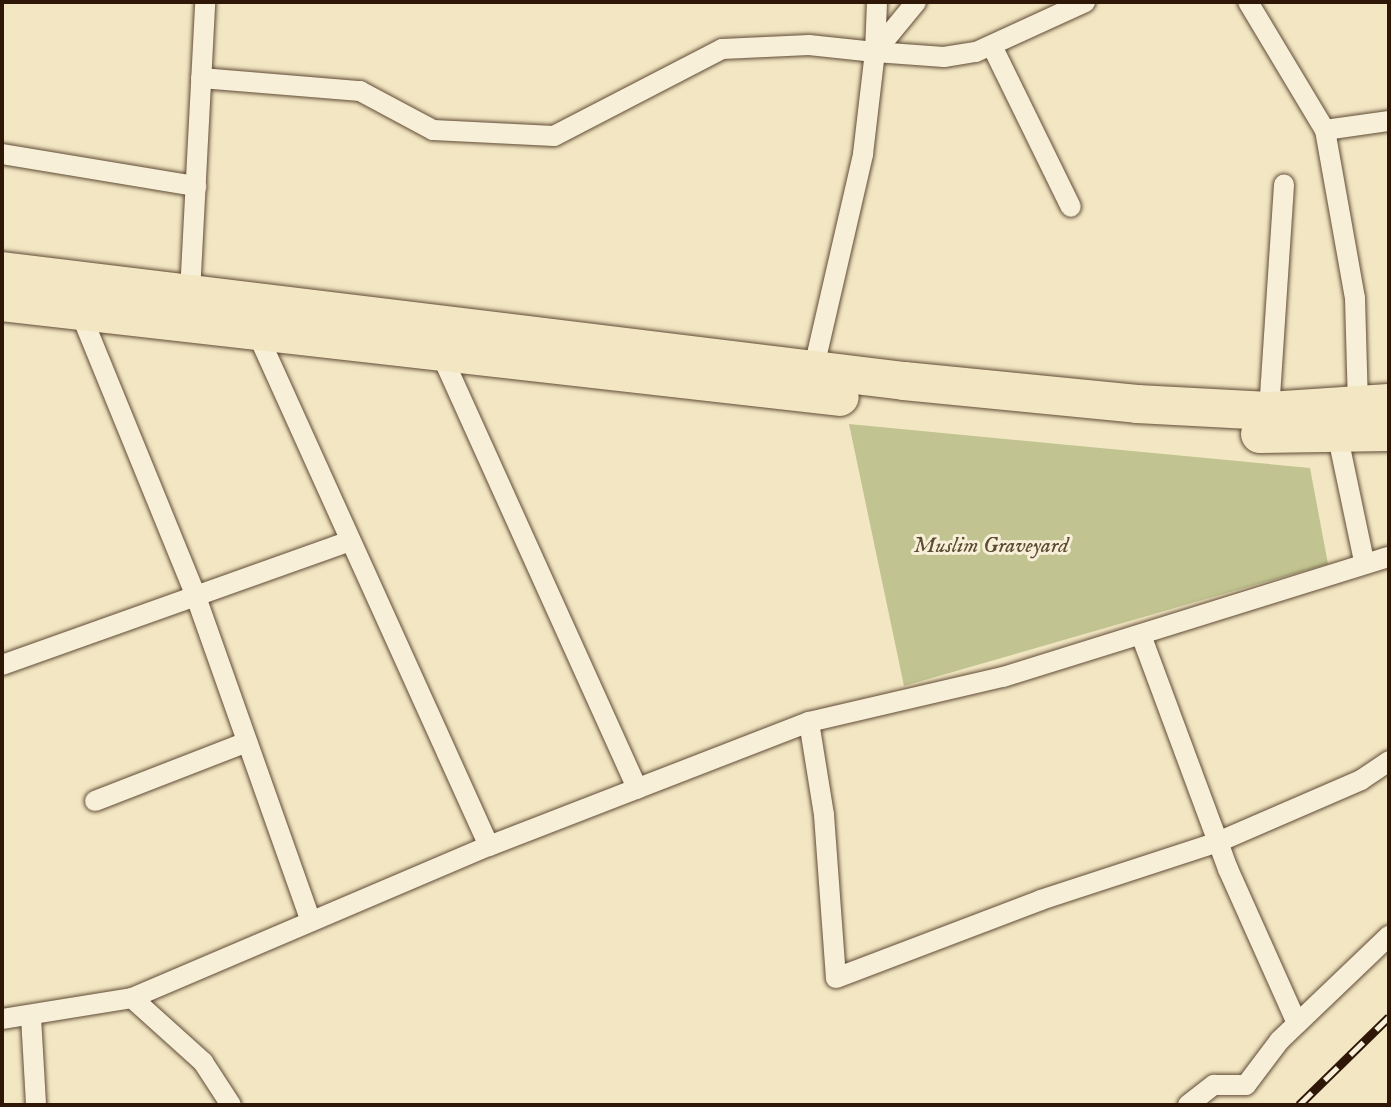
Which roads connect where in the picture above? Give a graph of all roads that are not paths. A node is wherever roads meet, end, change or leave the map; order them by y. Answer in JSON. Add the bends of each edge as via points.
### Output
{"nodes":[{"id":1,"x":205,"y":2,"type":"edge"},
{"id":2,"x":877,"y":2,"type":"edge"},
{"id":3,"x":916,"y":2,"type":"edge"},
{"id":4,"x":1085,"y":2,"type":"edge"},
{"id":5,"x":1248,"y":2,"type":"edge"},
{"id":6,"x":992,"y":46,"type":"junction"},
{"id":7,"x":875,"y":52,"type":"junction"},
{"id":8,"x":201,"y":78,"type":"junction"},
{"id":9,"x":1389,"y":121,"type":"edge"},
{"id":10,"x":1325,"y":130,"type":"junction"},
{"id":11,"x":2,"y":154,"type":"edge"},
{"id":12,"x":1284,"y":184,"type":"dead end"},
{"id":13,"x":196,"y":186,"type":"junction"},
{"id":14,"x":1071,"y":207,"type":"dead end"},
{"id":15,"x":2,"y":271,"type":"edge"},
{"id":16,"x":190,"y":293,"type":"junction"},
{"id":17,"x":2,"y":302,"type":"edge"},
{"id":18,"x":80,"y":312,"type":"junction"},
{"id":19,"x":257,"y":333,"type":"junction"},
{"id":20,"x":441,"y":354,"type":"junction"},
{"id":21,"x":814,"y":367,"type":"junction"},
{"id":22,"x":1269,"y":411,"type":"junction"},
{"id":23,"x":1355,"y":412,"type":"edge"},
{"id":24,"x":1389,"y":432,"type":"edge"},
{"id":25,"x":348,"y":542,"type":"junction"},
{"id":26,"x":1389,"y":557,"type":"edge"},
{"id":27,"x":1364,"y":561,"type":"junction"},
{"id":28,"x":195,"y":594,"type":"junction"},
{"id":29,"x":1141,"y":635,"type":"junction"},
{"id":30,"x":2,"y":665,"type":"edge"},
{"id":31,"x":809,"y":722,"type":"junction"},
{"id":32,"x":247,"y":742,"type":"junction"},
{"id":33,"x":1389,"y":761,"type":"edge"},
{"id":34,"x":637,"y":789,"type":"junction"},
{"id":35,"x":95,"y":801,"type":"dead end"},
{"id":36,"x":1218,"y":842,"type":"junction"},
{"id":37,"x":489,"y":846,"type":"junction"},
{"id":38,"x":311,"y":921,"type":"junction"},
{"id":39,"x":1389,"y":936,"type":"edge"},
{"id":40,"x":132,"y":998,"type":"junction"},
{"id":41,"x":31,"y":1017,"type":"junction"},
{"id":42,"x":2,"y":1019,"type":"edge"},
{"id":43,"x":1297,"y":1023,"type":"junction"},
{"id":44,"x":36,"y":1105,"type":"edge"},
{"id":45,"x":231,"y":1105,"type":"edge"},
{"id":46,"x":1188,"y":1105,"type":"edge"}],
"edges":[{"from":1,"to":8,"type":"street"},
{"from":2,"to":7,"type":"street"},
{"from":3,"to":7,"type":"street"},
{"from":4,"to":6,"type":"street"},
{"from":5,"to":10,"type":"street"},
{"from":6,"to":7,"type":"street","via":[[944,57]]},
{"from":6,"to":14,"type":"street"},
{"from":7,"to":8,"type":"street","via":[[809,45],[722,49],[554,136],[433,130],[360,91]]},
{"from":7,"to":21,"type":"street","via":[[863,154]]},
{"from":8,"to":13,"type":"street"},
{"from":9,"to":10,"type":"street"},
{"from":10,"to":23,"type":"street","via":[[1344,212],[1355,298]]},
{"from":11,"to":13,"type":"street"},
{"from":12,"to":22,"type":"street"},
{"from":13,"to":16,"type":"street"},
{"from":15,"to":16,"type":"highway"},
{"from":16,"to":21,"type":"highway"},
{"from":17,"to":18,"type":"highway"},
{"from":18,"to":19,"type":"highway"},
{"from":18,"to":28,"type":"street"},
{"from":19,"to":20,"type":"highway"},
{"from":19,"to":25,"type":"street"},
{"from":20,"to":23,"type":"highway","via":[[1142,429]]},
{"from":20,"to":34,"type":"street"},
{"from":21,"to":22,"type":"highway","via":[[1137,404]]},
{"from":22,"to":23,"type":"highway"},
{"from":23,"to":24,"type":"highway"},
{"from":23,"to":27,"type":"street"},
{"from":25,"to":28,"type":"street"},
{"from":25,"to":37,"type":"street"},
{"from":26,"to":27,"type":"street"},
{"from":27,"to":29,"type":"street","via":[[1325,579]]},
{"from":28,"to":30,"type":"street"},
{"from":28,"to":32,"type":"street"},
{"from":29,"to":31,"type":"street","via":[[1003,677]]},
{"from":29,"to":36,"type":"street"},
{"from":31,"to":34,"type":"street"},
{"from":31,"to":36,"type":"street","via":[[824,815],[836,978],[1041,900]]},
{"from":32,"to":35,"type":"street"},
{"from":32,"to":38,"type":"street"},
{"from":33,"to":36,"type":"street","via":[[1361,780]]},
{"from":34,"to":37,"type":"street"},
{"from":36,"to":43,"type":"street"},
{"from":37,"to":38,"type":"street"},
{"from":38,"to":40,"type":"street"},
{"from":39,"to":43,"type":"street"},
{"from":40,"to":41,"type":"street"},
{"from":40,"to":45,"type":"street","via":[[203,1062]]},
{"from":41,"to":42,"type":"street"},
{"from":41,"to":44,"type":"street"},
{"from":43,"to":46,"type":"street","via":[[1246,1085],[1214,1085]]}]}
